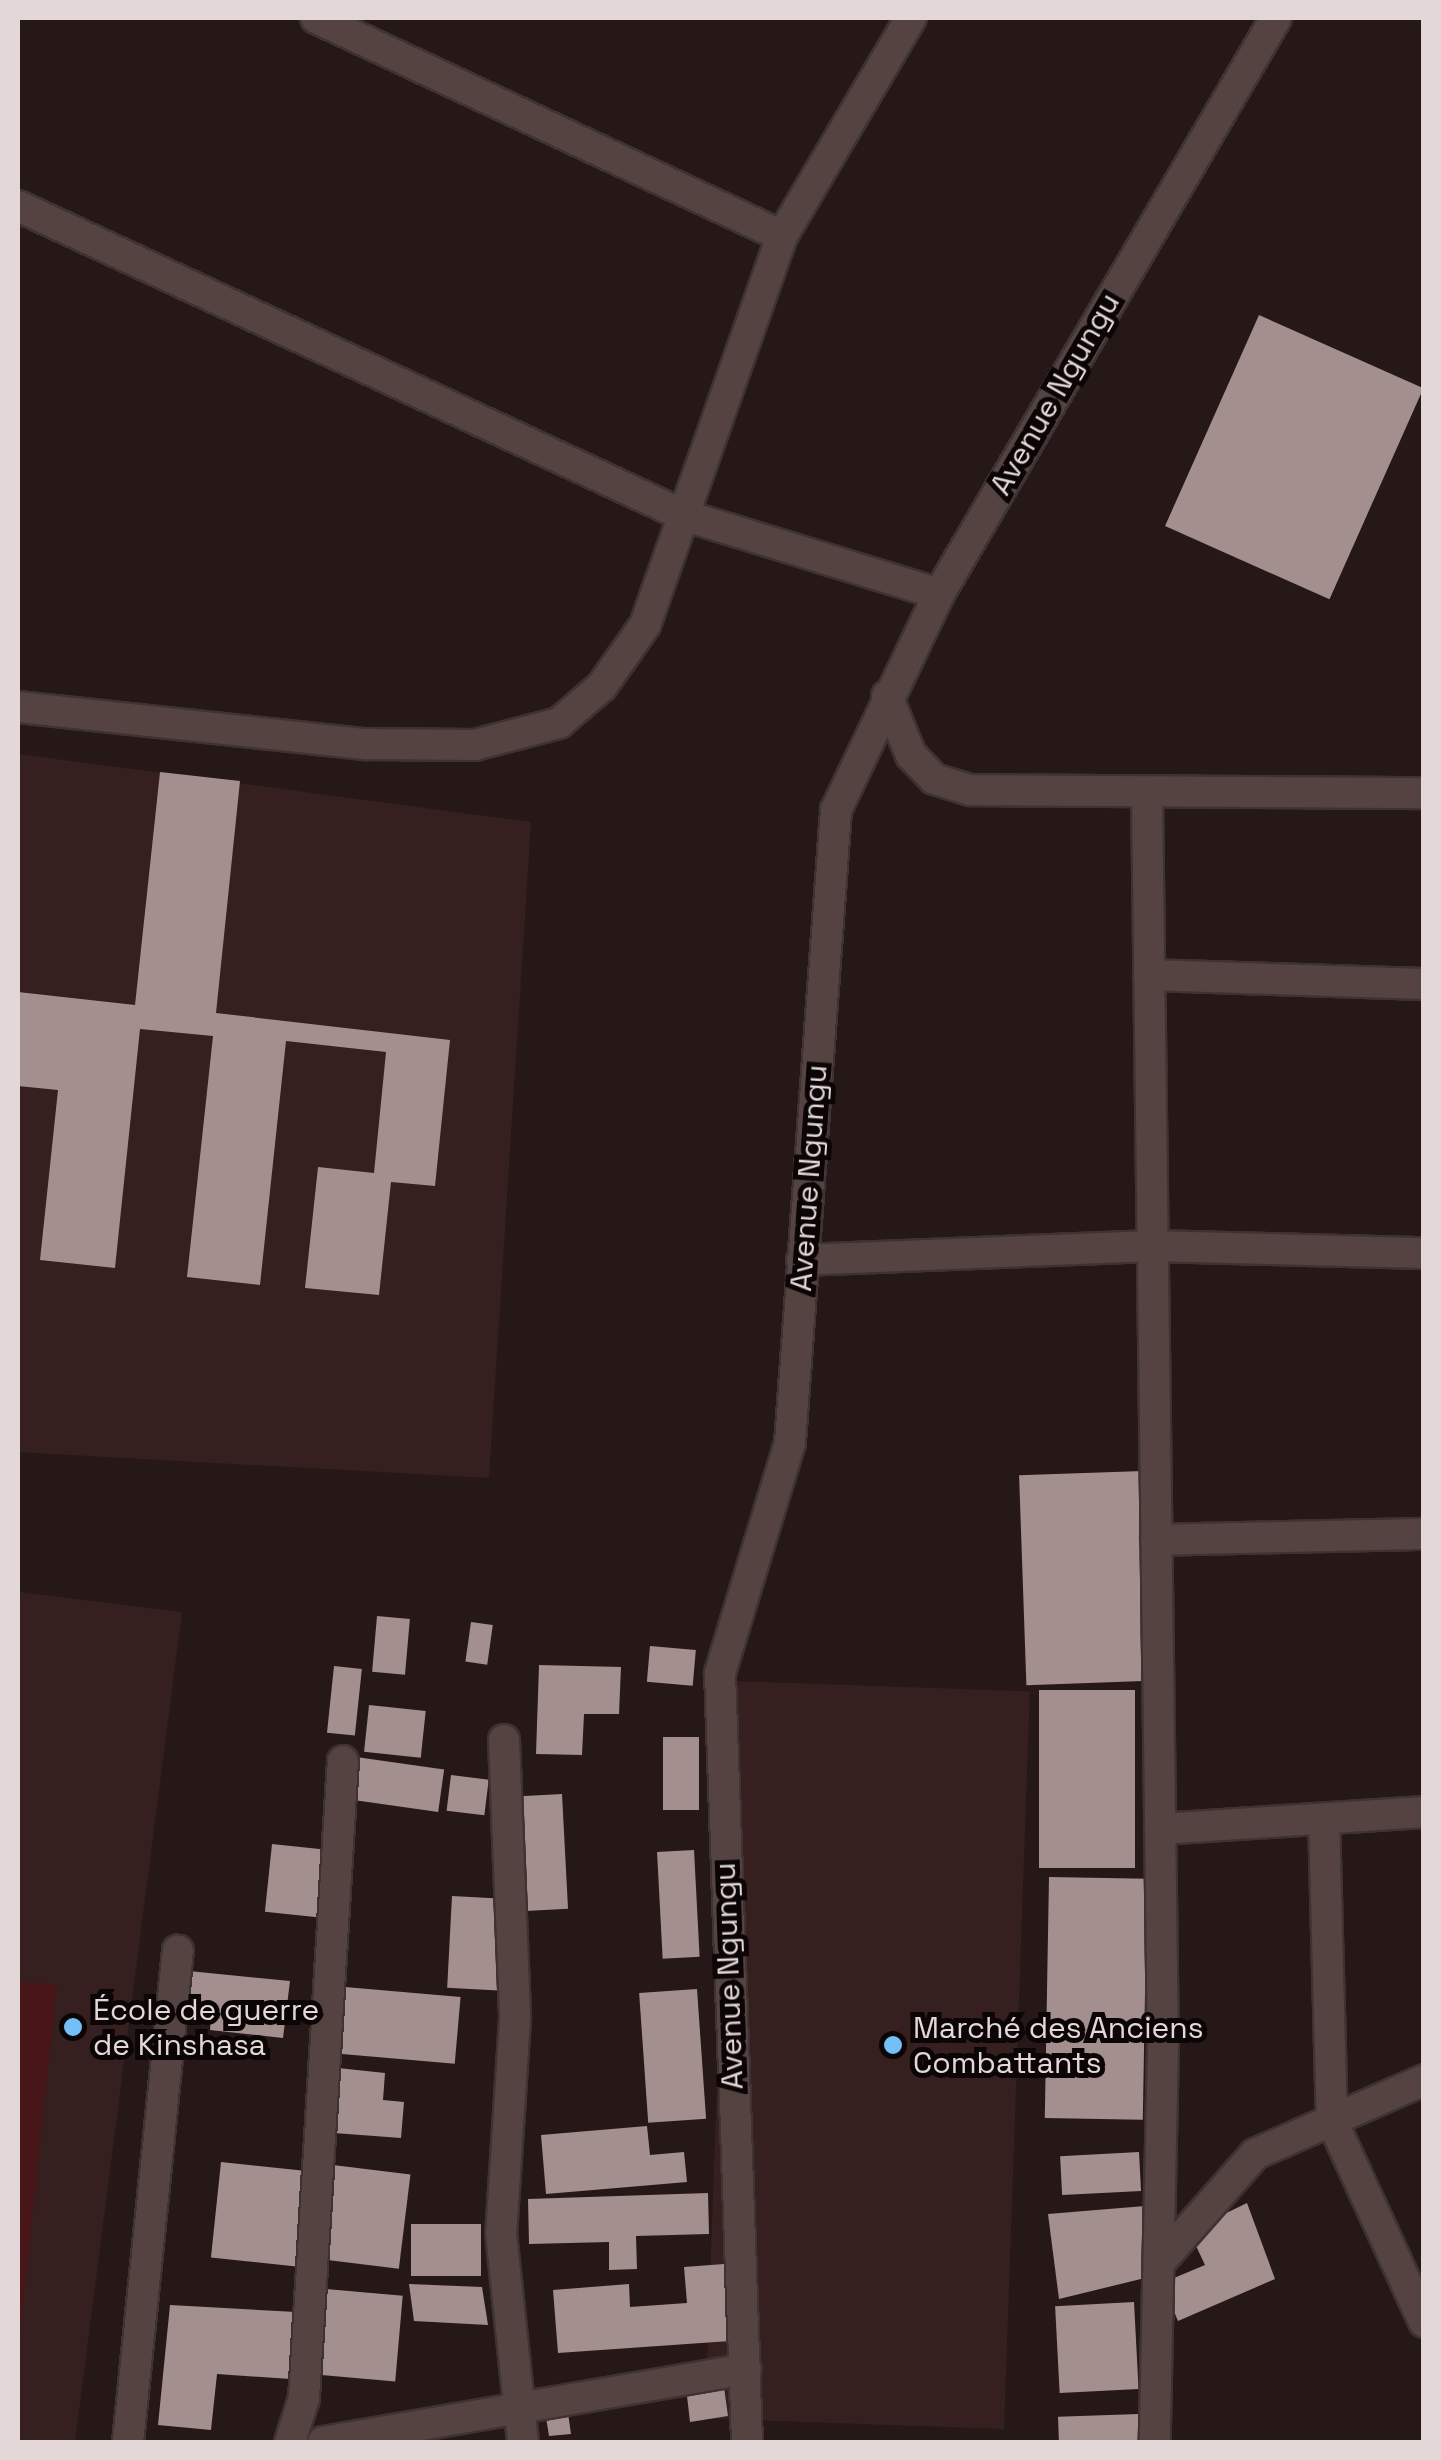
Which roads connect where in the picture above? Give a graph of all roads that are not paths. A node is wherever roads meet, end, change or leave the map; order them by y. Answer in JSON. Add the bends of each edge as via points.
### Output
{"nodes":[{"id":1,"x":316,"y":18,"type":"edge"},
{"id":2,"x":912,"y":18,"type":"edge"},
{"id":3,"x":1276,"y":18,"type":"edge"},
{"id":4,"x":18,"y":206,"type":"edge"},
{"id":5,"x":782,"y":236,"type":"junction"},
{"id":6,"x":683,"y":515,"type":"junction"},
{"id":7,"x":939,"y":594,"type":"junction"},
{"id":8,"x":887,"y":696,"type":"junction"},
{"id":9,"x":18,"y":708,"type":"edge"},
{"id":10,"x":1424,"y":793,"type":"edge"},
{"id":11,"x":1147,"y":794,"type":"junction"},
{"id":12,"x":1149,"y":975,"type":"junction"},
{"id":13,"x":1424,"y":984,"type":"edge"},
{"id":14,"x":1152,"y":1246,"type":"junction"},
{"id":15,"x":1424,"y":1252,"type":"edge"},
{"id":16,"x":802,"y":1260,"type":"junction"},
{"id":17,"x":1424,"y":1534,"type":"edge"},
{"id":18,"x":1156,"y":1540,"type":"junction"},
{"id":19,"x":504,"y":1740,"type":"dead end"},
{"id":20,"x":343,"y":1761,"type":"dead end"},
{"id":21,"x":1424,"y":1812,"type":"edge"},
{"id":22,"x":1324,"y":1818,"type":"junction"},
{"id":23,"x":1160,"y":1828,"type":"junction"},
{"id":24,"x":178,"y":1951,"type":"dead end"},
{"id":25,"x":1424,"y":2080,"type":"edge"},
{"id":26,"x":1332,"y":2121,"type":"junction"},
{"id":27,"x":1159,"y":2264,"type":"junction"},
{"id":28,"x":1424,"y":2322,"type":"edge"},
{"id":29,"x":746,"y":2370,"type":"junction"},
{"id":30,"x":518,"y":2406,"type":"junction"},
{"id":31,"x":128,"y":2442,"type":"edge"},
{"id":32,"x":290,"y":2442,"type":"edge"},
{"id":33,"x":324,"y":2442,"type":"edge"},
{"id":34,"x":523,"y":2442,"type":"edge"},
{"id":35,"x":747,"y":2442,"type":"edge"},
{"id":36,"x":1155,"y":2442,"type":"edge"}],
"edges":[{"from":1,"to":5,"type":"street"},
{"from":2,"to":5,"type":"street"},
{"from":3,"to":7,"type":"street","name":"Avenue Ngungu"},
{"from":4,"to":6,"type":"street"},
{"from":5,"to":6,"type":"street"},
{"from":6,"to":7,"type":"street"},
{"from":6,"to":9,"type":"street","via":[[645,626],[602,686],[559,723],[508,741],[368,744]]},
{"from":7,"to":8,"type":"street","name":"Avenue Ngungu"},
{"from":8,"to":11,"type":"street","via":[[897,734],[934,779],[970,790]]},
{"from":8,"to":16,"type":"street","name":"Avenue Ngungu","via":[[836,810]]},
{"from":10,"to":11,"type":"street"},
{"from":11,"to":12,"type":"street"},
{"from":12,"to":13,"type":"street"},
{"from":12,"to":14,"type":"street"},
{"from":14,"to":15,"type":"street"},
{"from":14,"to":16,"type":"street"},
{"from":14,"to":18,"type":"street"},
{"from":16,"to":29,"type":"street","name":"Avenue Ngungu","via":[[790,1443],[720,1673]]},
{"from":17,"to":18,"type":"street"},
{"from":18,"to":23,"type":"street"},
{"from":19,"to":30,"type":"street","via":[[515,2019],[501,2233]]},
{"from":20,"to":32,"type":"street","via":[[304,2398]]},
{"from":21,"to":22,"type":"street"},
{"from":22,"to":23,"type":"street"},
{"from":22,"to":26,"type":"street"},
{"from":23,"to":27,"type":"street"},
{"from":24,"to":31,"type":"street"},
{"from":25,"to":26,"type":"street"},
{"from":26,"to":27,"type":"street","via":[[1254,2154]]},
{"from":26,"to":28,"type":"street"},
{"from":27,"to":36,"type":"street"},
{"from":29,"to":30,"type":"street"},
{"from":29,"to":35,"type":"street","name":"Avenue Ngungu"},
{"from":30,"to":33,"type":"street"},
{"from":30,"to":34,"type":"street"}]}
